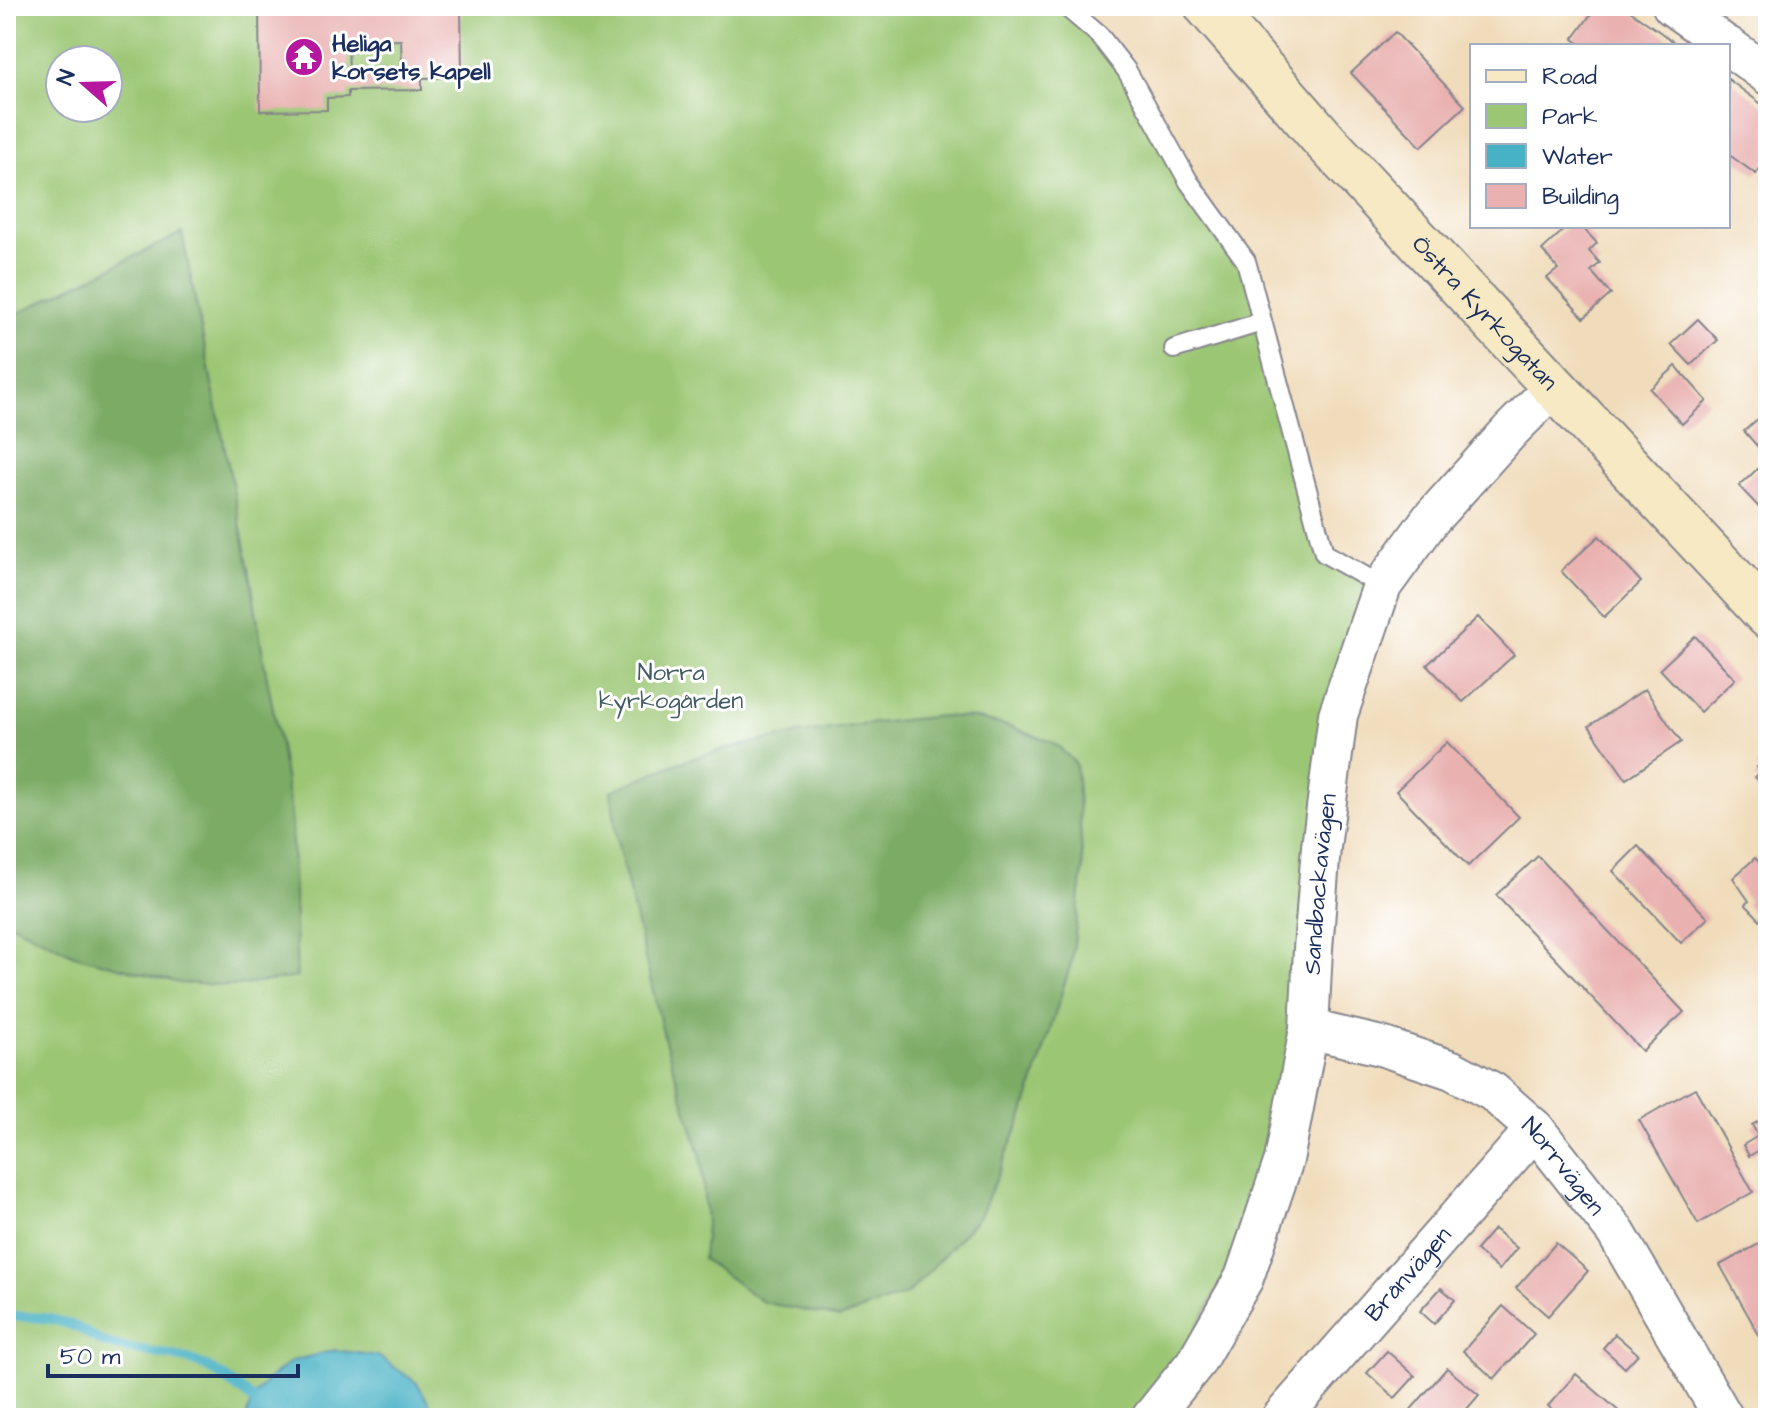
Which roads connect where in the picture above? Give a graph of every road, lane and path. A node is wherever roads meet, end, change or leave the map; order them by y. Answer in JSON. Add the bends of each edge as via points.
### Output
{"nodes":[{"id":1,"x":1065,"y":6,"type":"edge"},
{"id":2,"x":1207,"y":6,"type":"edge"},
{"id":3,"x":1672,"y":6,"type":"edge"},
{"id":4,"x":1725,"y":44,"type":"edge"},
{"id":5,"x":1730,"y":47,"type":"edge"},
{"id":6,"x":1768,"y":75,"type":"edge"},
{"id":7,"x":1262,"y":322,"type":"junction"},
{"id":8,"x":1174,"y":349,"type":"dead end"},
{"id":9,"x":1554,"y":387,"type":"junction"},
{"id":10,"x":1382,"y":586,"type":"junction"},
{"id":11,"x":1768,"y":616,"type":"edge"},
{"id":12,"x":1309,"y":1029,"type":"junction"},
{"id":13,"x":1535,"y":1129,"type":"junction"},
{"id":14,"x":1151,"y":1418,"type":"edge"},
{"id":15,"x":1281,"y":1418,"type":"edge"},
{"id":16,"x":1724,"y":1418,"type":"edge"}],
"edges":[{"from":1,"to":7,"type":"lane","via":[[1099,35],[1127,71],[1189,182],[1246,261]]},
{"from":2,"to":9,"type":"street","name":"Östra Kyrkogatan"},
{"from":3,"to":4,"type":"street"},
{"from":5,"to":6,"type":"street"},
{"from":7,"to":8,"type":"lane"},
{"from":7,"to":10,"type":"lane","via":[[1324,553]]},
{"from":9,"to":10,"type":"street","name":"Sandbackavägen","via":[[1430,520]]},
{"from":9,"to":11,"type":"street","name":"Östra Kyrkogatan"},
{"from":10,"to":12,"type":"street","name":"Sandbackavägen","via":[[1338,715],[1321,847]]},
{"from":12,"to":13,"type":"street","name":"Norrvägen","via":[[1452,1070],[1493,1092]]},
{"from":12,"to":14,"type":"street","name":"Sandbackavägen","via":[[1284,1160],[1244,1278],[1196,1362]]},
{"from":13,"to":15,"type":"street","name":"Brånvägen"},
{"from":13,"to":16,"type":"street","name":"Norrvägen","via":[[1615,1231]]}]}
